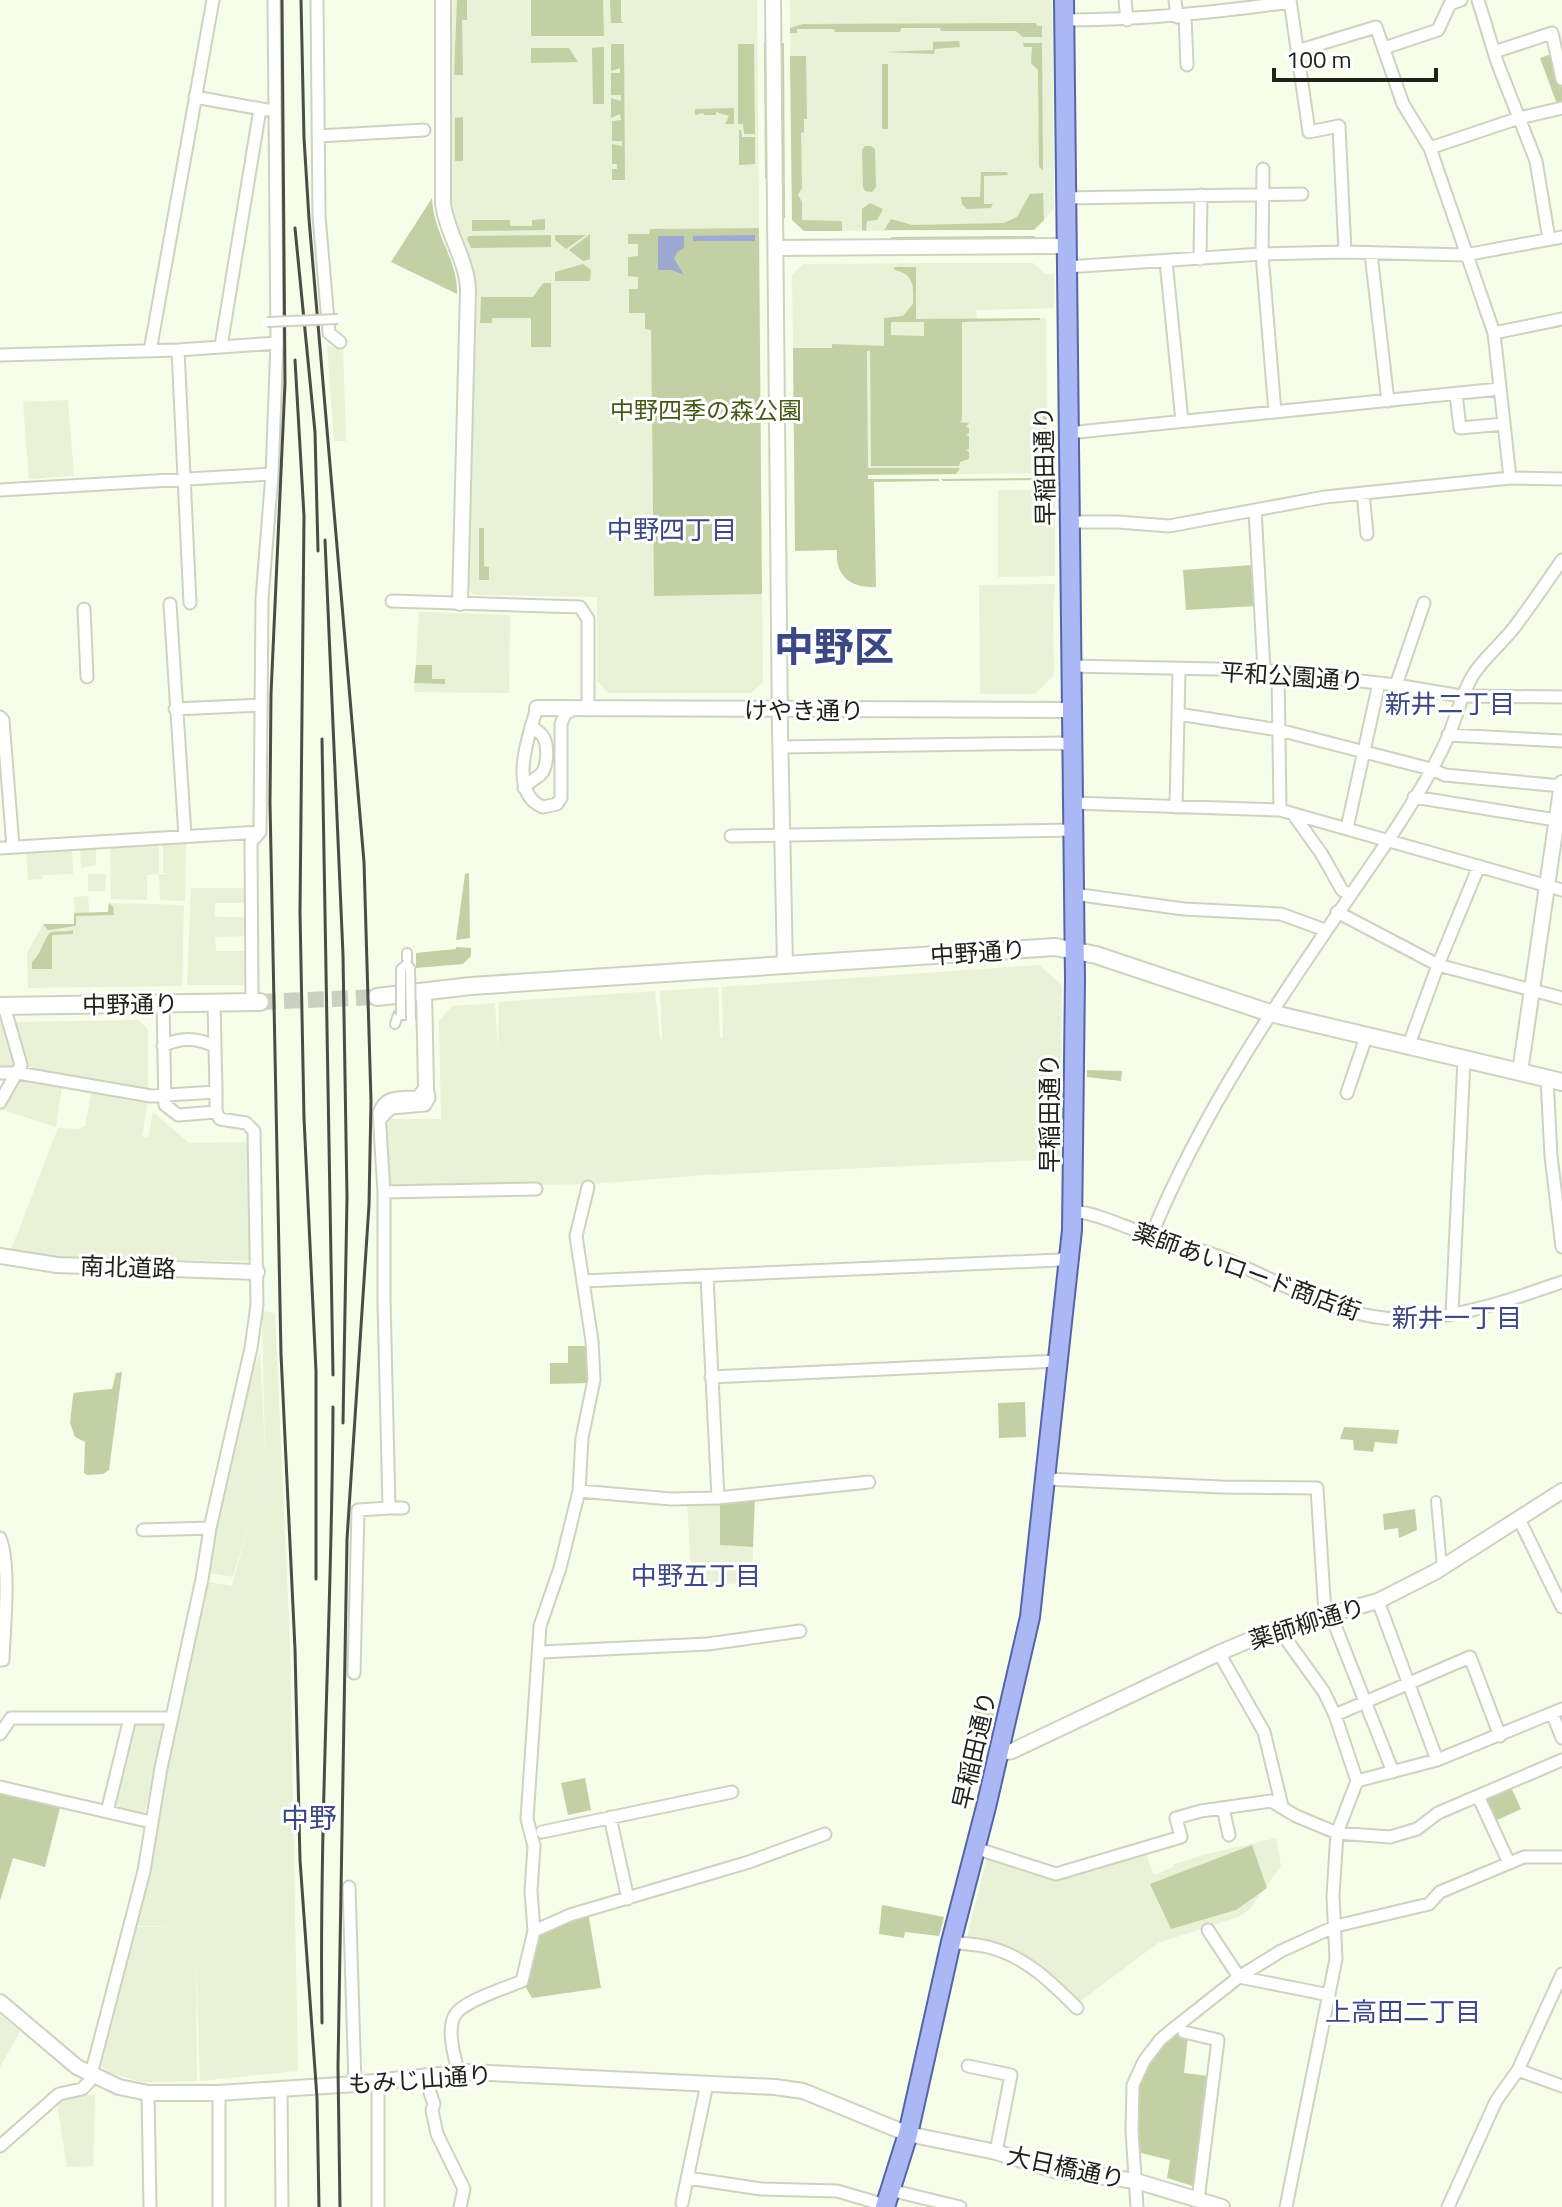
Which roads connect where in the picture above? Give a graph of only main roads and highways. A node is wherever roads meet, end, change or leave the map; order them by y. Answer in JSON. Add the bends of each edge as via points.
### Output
{"nodes":[{"id":1,"x":1064,"y":0,"type":"edge"},
{"id":2,"x":1074,"y":949,"type":"junction"},
{"id":3,"x":377,"y":997,"type":"tunnel mouth"},
{"id":4,"x":256,"y":1002,"type":"tunnel mouth"},
{"id":5,"x":2,"y":1006,"type":"edge"},
{"id":6,"x":1554,"y":1080,"type":"edge"},
{"id":7,"x":887,"y":2201,"type":"edge"}],
"edges":[{"from":1,"to":2,"type":"main road","name":"早稲田通り"},
{"from":2,"to":3,"type":"main road","name":"中野通り","via":[[461,986]]},
{"from":2,"to":6,"type":"main road","name":"中野通り","via":[[1270,1013]]},
{"from":2,"to":7,"type":"main road","name":"早稲田通り","via":[[1073,1211],[1030,1617],[908,2134]]},
{"from":4,"to":5,"type":"main road","name":"中野通り"}]}
